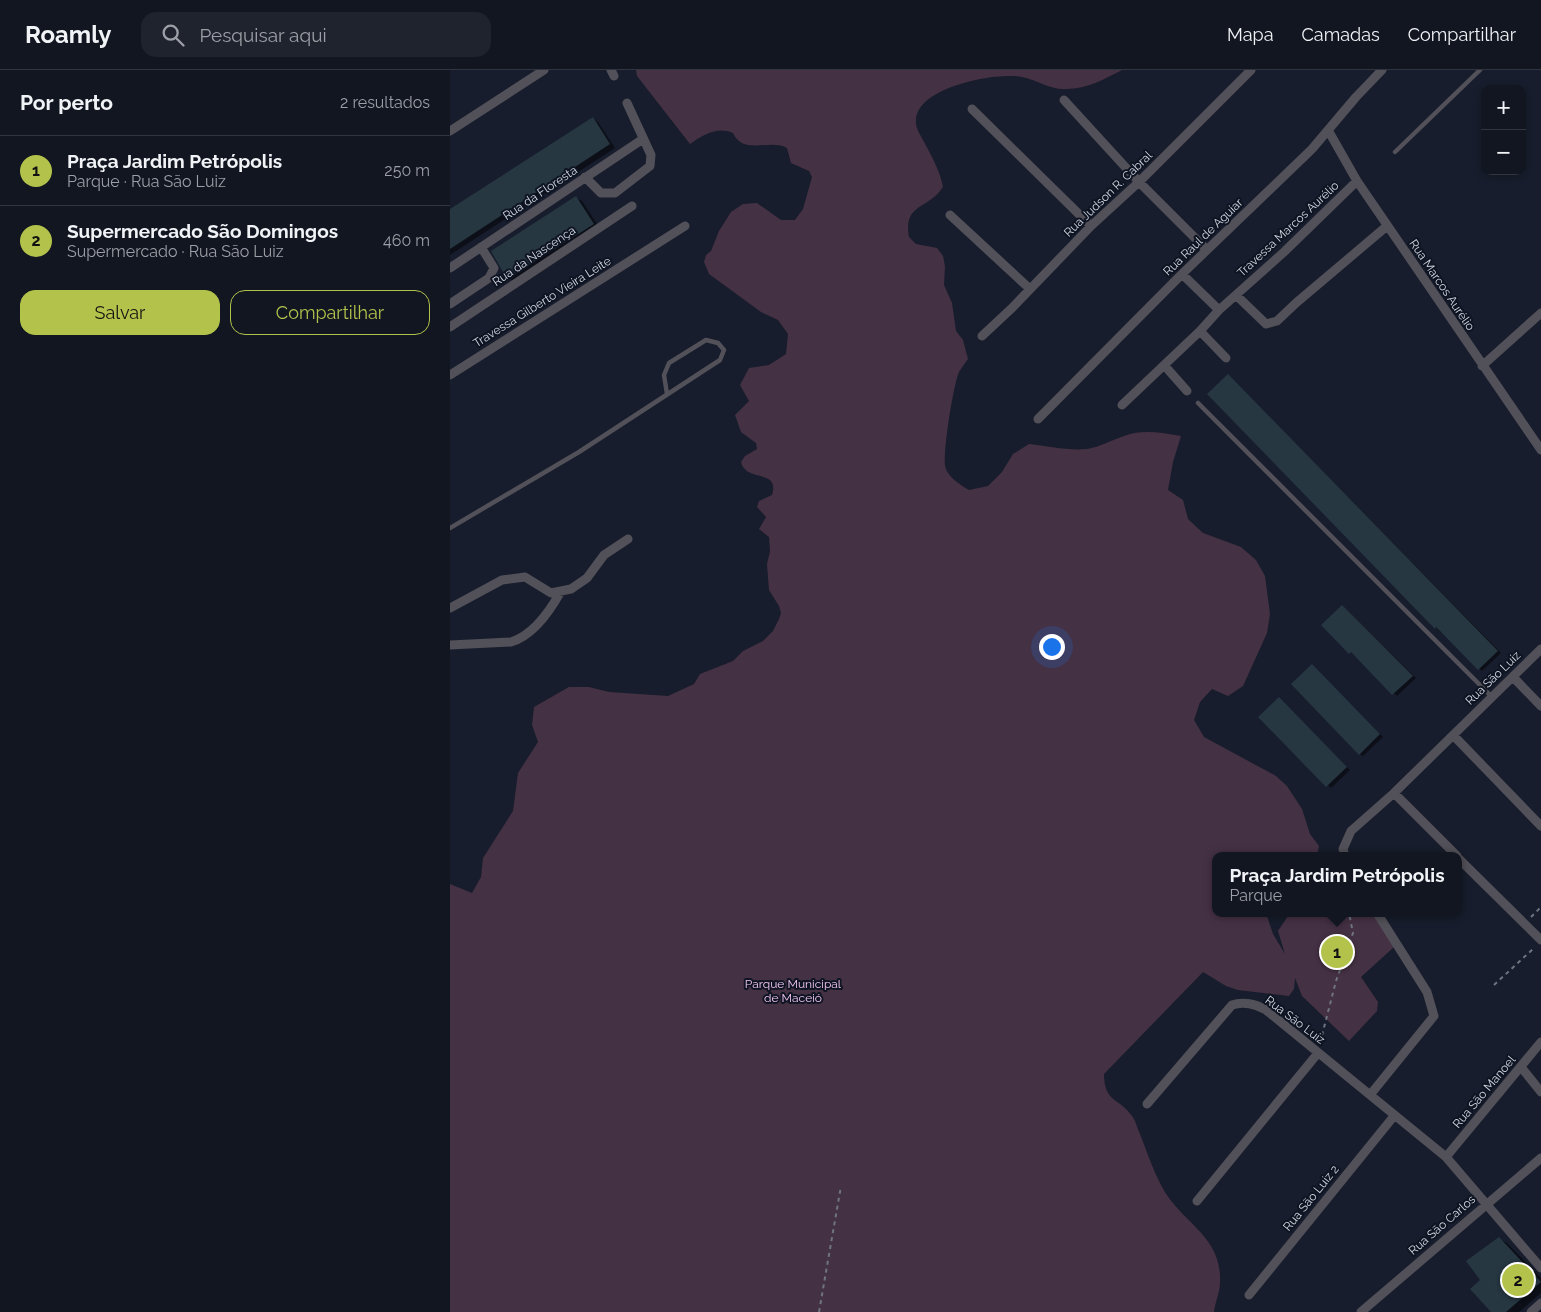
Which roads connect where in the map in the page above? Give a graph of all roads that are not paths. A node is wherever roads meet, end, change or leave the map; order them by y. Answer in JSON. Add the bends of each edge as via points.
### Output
{"nodes":[{"id":1,"x":544,"y":70,"type":"edge"},
{"id":2,"x":1251,"y":70,"type":"edge"},
{"id":3,"x":1382,"y":70,"type":"edge"},
{"id":4,"x":1480,"y":70,"type":"edge"},
{"id":5,"x":1064,"y":100,"type":"dead end"},
{"id":6,"x":627,"y":103,"type":"dead end"},
{"id":7,"x":972,"y":109,"type":"dead end"},
{"id":8,"x":1328,"y":130,"type":"junction"},
{"id":9,"x":450,"y":131,"type":"edge"},
{"id":10,"x":644,"y":138,"type":"junction"},
{"id":11,"x":1395,"y":152,"type":"dead end"},
{"id":12,"x":585,"y":178,"type":"junction"},
{"id":13,"x":1356,"y":181,"type":"junction"},
{"id":14,"x":1139,"y":182,"type":"junction"},
{"id":15,"x":632,"y":206,"type":"dead end"},
{"id":16,"x":950,"y":215,"type":"dead end"},
{"id":17,"x":686,"y":226,"type":"dead end"},
{"id":18,"x":1091,"y":226,"type":"junction"},
{"id":19,"x":1387,"y":226,"type":"junction"},
{"id":20,"x":481,"y":247,"type":"junction"},
{"id":21,"x":1207,"y":250,"type":"junction"},
{"id":22,"x":450,"y":268,"type":"edge"},
{"id":23,"x":1182,"y":274,"type":"junction"},
{"id":24,"x":1030,"y":289,"type":"junction"},
{"id":25,"x":1236,"y":295,"type":"junction"},
{"id":26,"x":450,"y":304,"type":"edge"},
{"id":27,"x":1219,"y":310,"type":"junction"},
{"id":28,"x":1541,"y":313,"type":"edge"},
{"id":29,"x":450,"y":327,"type":"edge"},
{"id":30,"x":1200,"y":331,"type":"junction"},
{"id":31,"x":982,"y":336,"type":"dead end"},
{"id":32,"x":1226,"y":358,"type":"dead end"},
{"id":33,"x":1164,"y":365,"type":"junction"},
{"id":34,"x":1482,"y":366,"type":"junction"},
{"id":35,"x":450,"y":375,"type":"edge"},
{"id":36,"x":1187,"y":391,"type":"dead end"},
{"id":37,"x":667,"y":394,"type":"junction"},
{"id":38,"x":1198,"y":403,"type":"dead end"},
{"id":39,"x":1122,"y":405,"type":"dead end"},
{"id":40,"x":1038,"y":419,"type":"dead end"},
{"id":41,"x":1541,"y":450,"type":"edge"},
{"id":42,"x":450,"y":528,"type":"edge"},
{"id":43,"x":628,"y":539,"type":"dead end"},
{"id":44,"x":561,"y":591,"type":"junction"},
{"id":45,"x":450,"y":608,"type":"edge"},
{"id":46,"x":450,"y":645,"type":"edge"},
{"id":47,"x":1541,"y":648,"type":"edge"},
{"id":48,"x":1513,"y":677,"type":"junction"},
{"id":49,"x":1492,"y":697,"type":"junction"},
{"id":50,"x":1541,"y":706,"type":"edge"},
{"id":51,"x":1453,"y":735,"type":"junction"},
{"id":52,"x":1394,"y":793,"type":"junction"},
{"id":53,"x":1541,"y":826,"type":"edge"},
{"id":54,"x":1344,"y":852,"type":"edge"},
{"id":55,"x":1452,"y":852,"type":"edge"},
{"id":56,"x":1462,"y":862,"type":"edge"},
{"id":57,"x":1380,"y":917,"type":"edge"},
{"id":58,"x":1541,"y":940,"type":"edge"},
{"id":59,"x":1541,"y":1042,"type":"edge"},
{"id":60,"x":1318,"y":1053,"type":"junction"},
{"id":61,"x":1521,"y":1067,"type":"junction"},
{"id":62,"x":1541,"y":1092,"type":"edge"},
{"id":63,"x":1370,"y":1095,"type":"junction"},
{"id":64,"x":1146,"y":1104,"type":"dead end"},
{"id":65,"x":1394,"y":1116,"type":"junction"},
{"id":66,"x":1446,"y":1157,"type":"junction"},
{"id":67,"x":1541,"y":1158,"type":"edge"},
{"id":68,"x":1197,"y":1201,"type":"dead end"},
{"id":69,"x":1486,"y":1204,"type":"junction"},
{"id":70,"x":1541,"y":1268,"type":"edge"},
{"id":71,"x":1248,"y":1295,"type":"dead end"},
{"id":72,"x":1541,"y":1303,"type":"edge"},
{"id":73,"x":1360,"y":1312,"type":"edge"},
{"id":74,"x":1531,"y":1312,"type":"edge"}],
"edges":[{"from":1,"to":9,"type":"street"},
{"from":2,"to":14,"type":"street","name":"Rua Judson R. Cabral"},
{"from":3,"to":8,"type":"street","name":"Rua Raul de Aguiar"},
{"from":4,"to":11,"type":"lane"},
{"from":5,"to":14,"type":"street"},
{"from":6,"to":10,"type":"street"},
{"from":7,"to":18,"type":"street"},
{"from":8,"to":13,"type":"street","name":"Rua Marcos Aurélio"},
{"from":8,"to":21,"type":"street","name":"Rua Raul de Aguiar"},
{"from":10,"to":12,"type":"street","name":"Rua da Floresta"},
{"from":10,"to":12,"type":"street","via":[[652,155],[650,166],[615,193],[601,193]]},
{"from":12,"to":20,"type":"street","name":"Rua da Floresta"},
{"from":13,"to":19,"type":"street","name":"Rua Marcos Aurélio"},
{"from":13,"to":25,"type":"street","name":"Travessa Marcos Aurélio"},
{"from":14,"to":18,"type":"street","name":"Rua Judson R. Cabral"},
{"from":14,"to":21,"type":"street"},
{"from":15,"to":29,"type":"street","name":"Rua da Nascença"},
{"from":16,"to":24,"type":"street"},
{"from":17,"to":35,"type":"street","name":"Travessa Gilberto Vieira Leite"},
{"from":18,"to":24,"type":"street","name":"Rua Judson R. Cabral"},
{"from":19,"to":25,"type":"street","name":"Travessa Marcos Aurélio","via":[[1277,321],[1266,324]]},
{"from":19,"to":34,"type":"street","name":"Rua Marcos Aurélio"},
{"from":20,"to":22,"type":"street","name":"Rua da Floresta"},
{"from":20,"to":26,"type":"street","via":[[494,268],[489,278]]},
{"from":21,"to":23,"type":"street","name":"Rua Raul de Aguiar"},
{"from":23,"to":27,"type":"street"},
{"from":23,"to":40,"type":"street","name":"Rua Raul de Aguiar"},
{"from":24,"to":31,"type":"street","name":"Rua Judson R. Cabral"},
{"from":25,"to":27,"type":"street","name":"Travessa Marcos Aurélio"},
{"from":27,"to":30,"type":"street","name":"Travessa Marcos Aurélio"},
{"from":28,"to":34,"type":"street"},
{"from":30,"to":32,"type":"street"},
{"from":30,"to":33,"type":"street","name":"Travessa Marcos Aurélio"},
{"from":33,"to":36,"type":"street"},
{"from":33,"to":39,"type":"street","name":"Travessa Marcos Aurélio"},
{"from":34,"to":41,"type":"street","name":"Rua Marcos Aurélio"},
{"from":37,"to":37,"type":"lane","via":[[664,375],[670,363],[706,340],[718,343],[724,350],[720,360]]},
{"from":37,"to":42,"type":"lane","via":[[579,452]]},
{"from":38,"to":49,"type":"lane"},
{"from":43,"to":44,"type":"street","via":[[604,555],[587,578],[571,589]]},
{"from":44,"to":45,"type":"street","via":[[551,592],[525,577],[502,580]]},
{"from":44,"to":46,"type":"street","via":[[551,609],[521,639]]},
{"from":47,"to":48,"type":"street","name":"Rua São Luiz"},
{"from":48,"to":49,"type":"street","name":"Rua São Luiz"},
{"from":48,"to":50,"type":"street"},
{"from":49,"to":51,"type":"street","name":"Rua São Luiz"},
{"from":51,"to":52,"type":"street","name":"Rua São Luiz"},
{"from":51,"to":53,"type":"street"},
{"from":52,"to":54,"type":"street","name":"Rua São Luiz","via":[[1351,831]]},
{"from":52,"to":55,"type":"street"},
{"from":56,"to":58,"type":"street"},
{"from":57,"to":63,"type":"street","via":[[1427,992],[1434,1016]]},
{"from":59,"to":61,"type":"street","name":"Rua São Manoel"},
{"from":60,"to":63,"type":"street","name":"Rua São Luiz"},
{"from":60,"to":64,"type":"street","name":"Rua São Luiz","via":[[1266,1010],[1256,1005],[1237,1003]]},
{"from":60,"to":68,"type":"street"},
{"from":61,"to":62,"type":"street"},
{"from":61,"to":66,"type":"street","name":"Rua São Manoel"},
{"from":63,"to":65,"type":"street","name":"Rua São Luiz"},
{"from":65,"to":66,"type":"street","name":"Rua São Luiz"},
{"from":65,"to":71,"type":"street","name":"Rua São Luiz 2"},
{"from":66,"to":69,"type":"street","name":"Rua São Luiz"},
{"from":67,"to":69,"type":"street","name":"Rua São Carlos"},
{"from":69,"to":70,"type":"street","name":"Rua São Luiz"},
{"from":69,"to":73,"type":"street","name":"Rua São Carlos"},
{"from":72,"to":74,"type":"street"}]}
